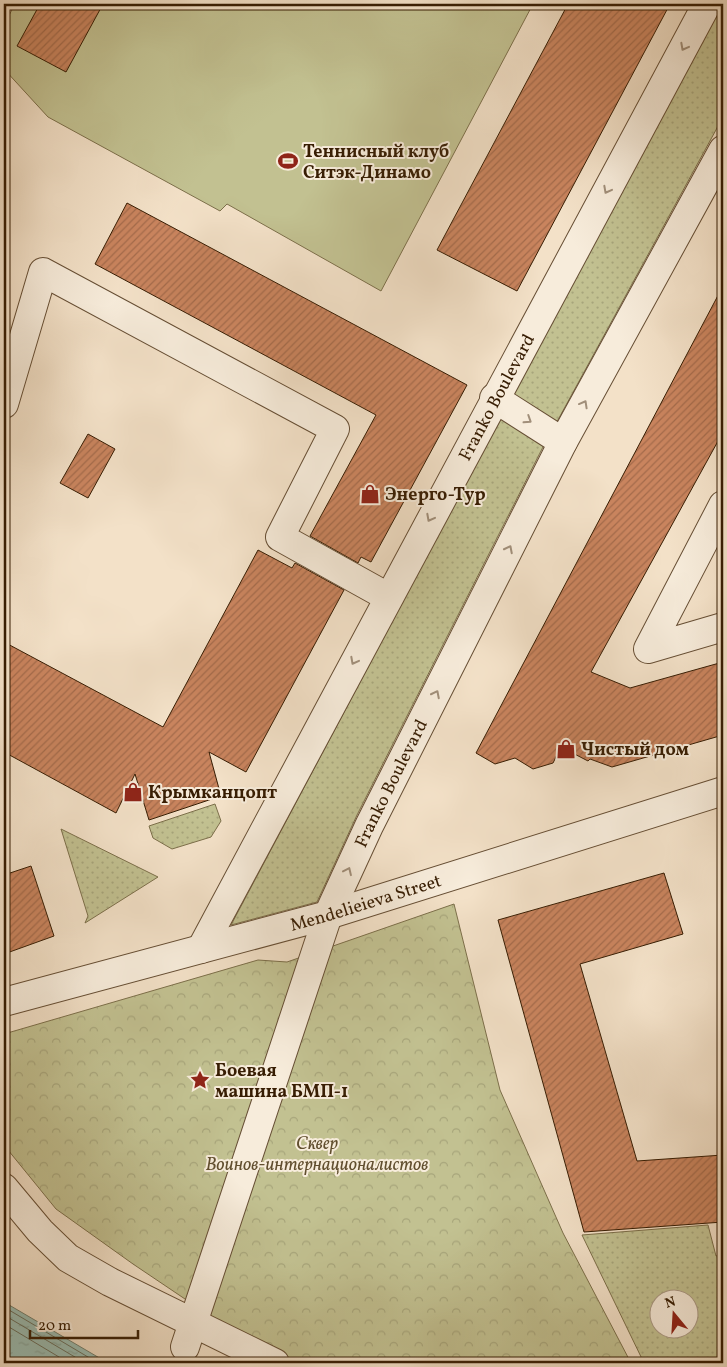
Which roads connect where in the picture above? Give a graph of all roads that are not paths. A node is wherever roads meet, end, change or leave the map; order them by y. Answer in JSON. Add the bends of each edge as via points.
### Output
{"nodes":[{"id":1,"x":707,"y":4,"type":"edge"},
{"id":2,"x":723,"y":150,"type":"edge"},
{"id":3,"x":494,"y":398,"type":"junction"},
{"id":4,"x":4,"y":404,"type":"edge"},
{"id":5,"x":563,"y":442,"type":"junction"},
{"id":6,"x":723,"y":505,"type":"edge"},
{"id":7,"x":388,"y":597,"type":"junction"},
{"id":8,"x":723,"y":627,"type":"edge"},
{"id":9,"x":723,"y":791,"type":"edge"},
{"id":10,"x":328,"y":915,"type":"junction"},
{"id":11,"x":201,"y":949,"type":"junction"},
{"id":12,"x":4,"y":1002,"type":"edge"},
{"id":13,"x":4,"y":1188,"type":"edge"},
{"id":14,"x":189,"y":1335,"type":"junction"},
{"id":15,"x":275,"y":1363,"type":"edge"}],
"edges":[{"from":1,"to":3,"type":"street","name":"Franko Boulevard","one_way":true},
{"from":5,"to":2,"type":"street","name":"Franko Boulevard","one_way":true},
{"from":3,"to":5,"type":"street","one_way":true},
{"from":3,"to":7,"type":"street","name":"Franko Boulevard","one_way":true},
{"from":4,"to":7,"type":"street","via":[[43,272],[335,429],[280,536]]},
{"from":10,"to":5,"type":"street","name":"Franko Boulevard","one_way":true,"via":[[368,826]]},
{"from":6,"to":8,"type":"street","via":[[648,649]]},
{"from":7,"to":11,"type":"street","name":"Franko Boulevard","one_way":true},
{"from":9,"to":10,"type":"street","name":"Mendelieieva Street"},
{"from":10,"to":11,"type":"street","name":"Mendelieieva Street"},
{"from":10,"to":14,"type":"street","name":"Franko Boulevard"},
{"from":11,"to":12,"type":"street","name":"Mendelieieva Street"},
{"from":13,"to":14,"type":"street","via":[[68,1258]]},
{"from":14,"to":15,"type":"street"}]}
